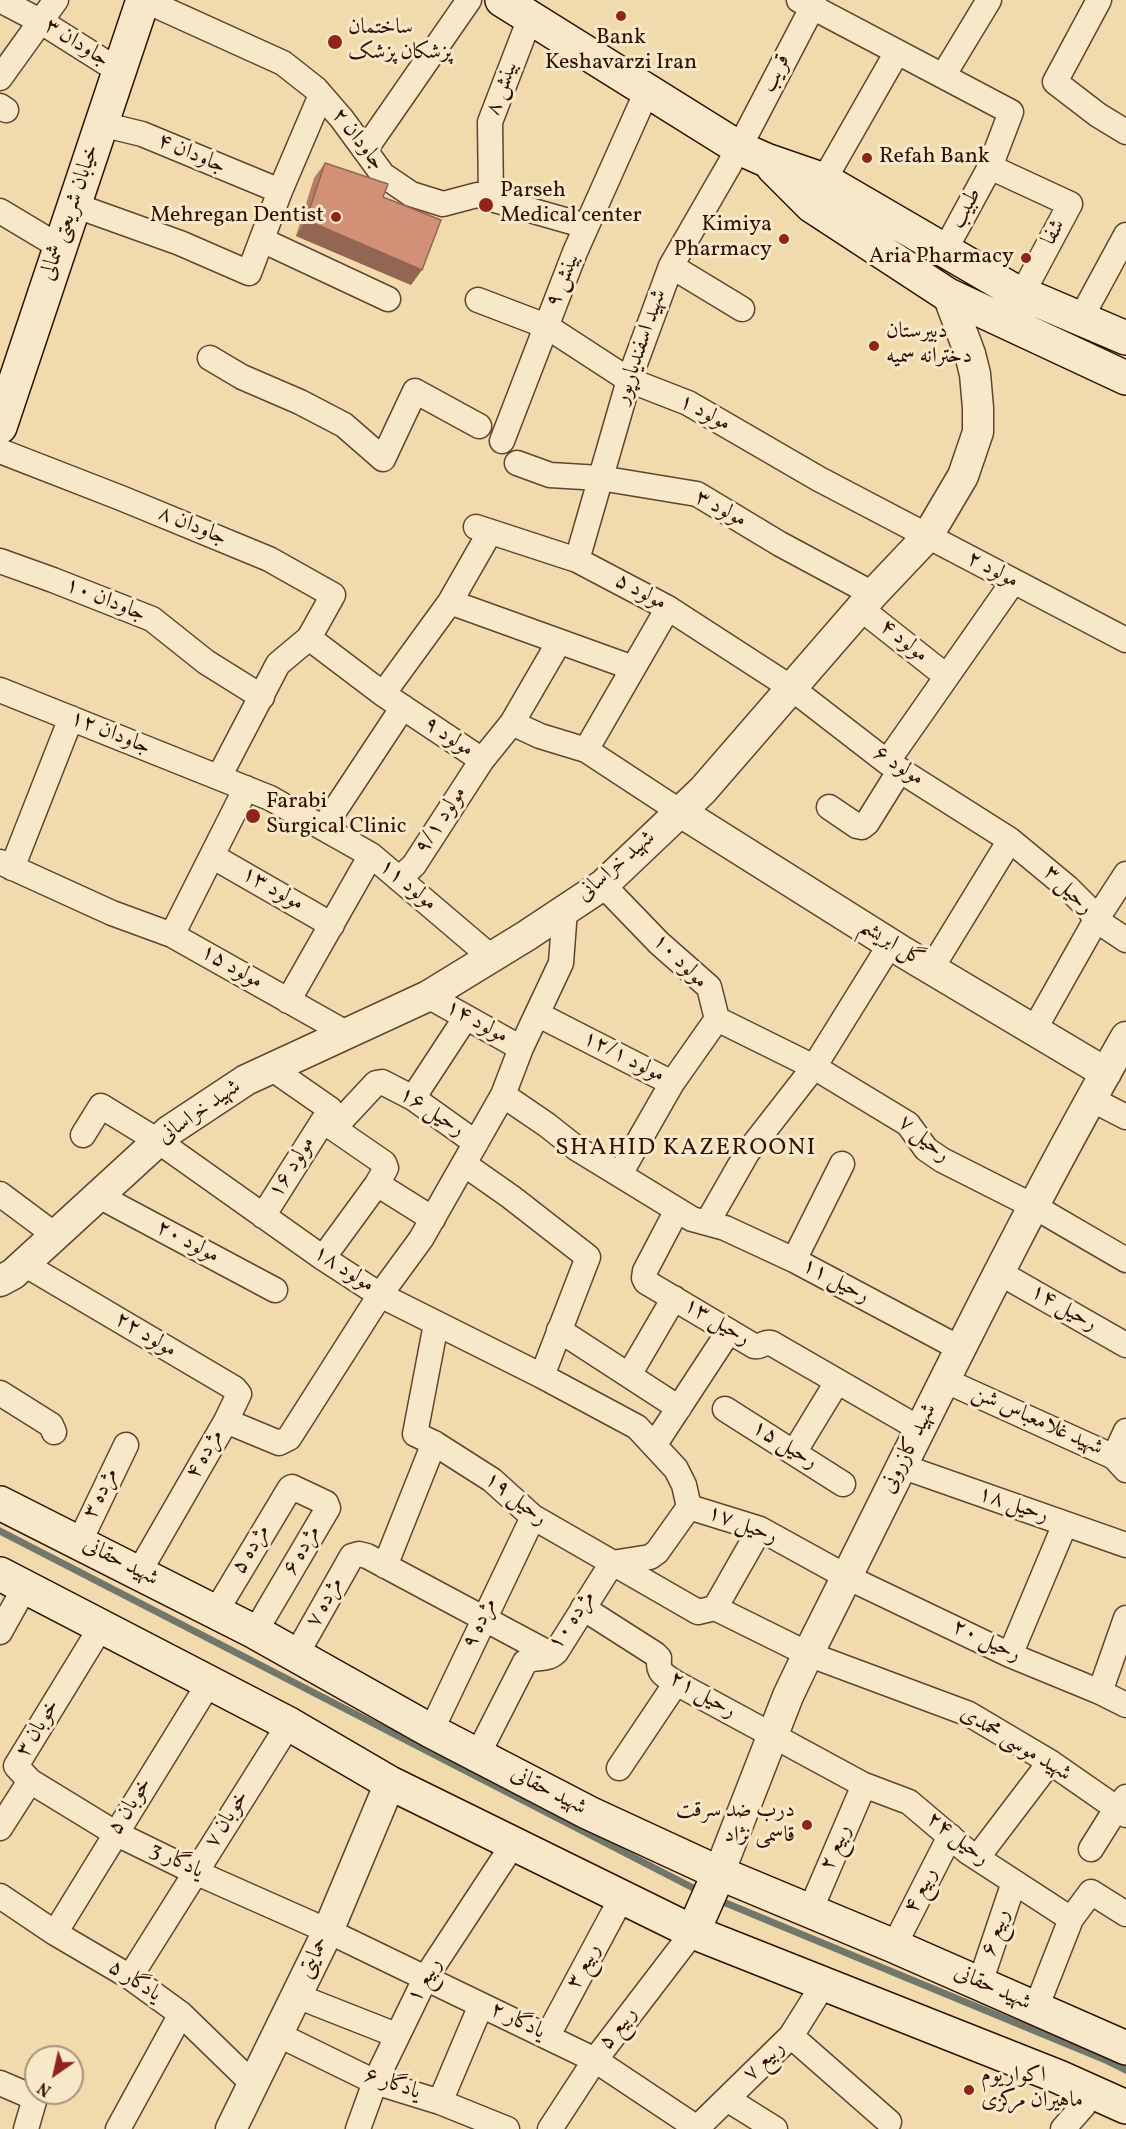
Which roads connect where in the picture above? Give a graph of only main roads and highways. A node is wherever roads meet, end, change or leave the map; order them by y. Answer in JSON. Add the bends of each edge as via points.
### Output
{"nodes":[{"id":1,"x":143,"y":0,"type":"edge"},
{"id":2,"x":502,"y":0,"type":"edge"},
{"id":3,"x":752,"y":154,"type":"junction"},
{"id":4,"x":1126,"y":338,"type":"edge"},
{"id":5,"x":1126,"y":378,"type":"edge"},
{"id":6,"x":0,"y":427,"type":"edge"},
{"id":7,"x":0,"y":1503,"type":"edge"},
{"id":8,"x":13,"y":1581,"type":"edge"},
{"id":9,"x":719,"y":1873,"type":"junction"},
{"id":10,"x":693,"y":1932,"type":"junction"},
{"id":11,"x":1122,"y":2044,"type":"edge"},
{"id":12,"x":1102,"y":2114,"type":"edge"}],
"edges":[{"from":1,"to":6,"type":"main road","name":"خیابان شریعتی شمالی"},
{"from":2,"to":3,"type":"main road"},
{"from":3,"to":4,"type":"main road","via":[[824,180],[1022,294]]},
{"from":3,"to":5,"type":"main road","via":[[812,206],[948,295]]},
{"from":7,"to":9,"type":"main road","name":"شهید حقانی","via":[[255,1632],[477,1756]]},
{"from":8,"to":10,"type":"main road","via":[[289,1724],[390,1783]]},
{"from":9,"to":10,"type":"main road"},
{"from":9,"to":11,"type":"main road","name":"شهید حقانی"},
{"from":10,"to":12,"type":"main road","via":[[1059,2077]]}]}
